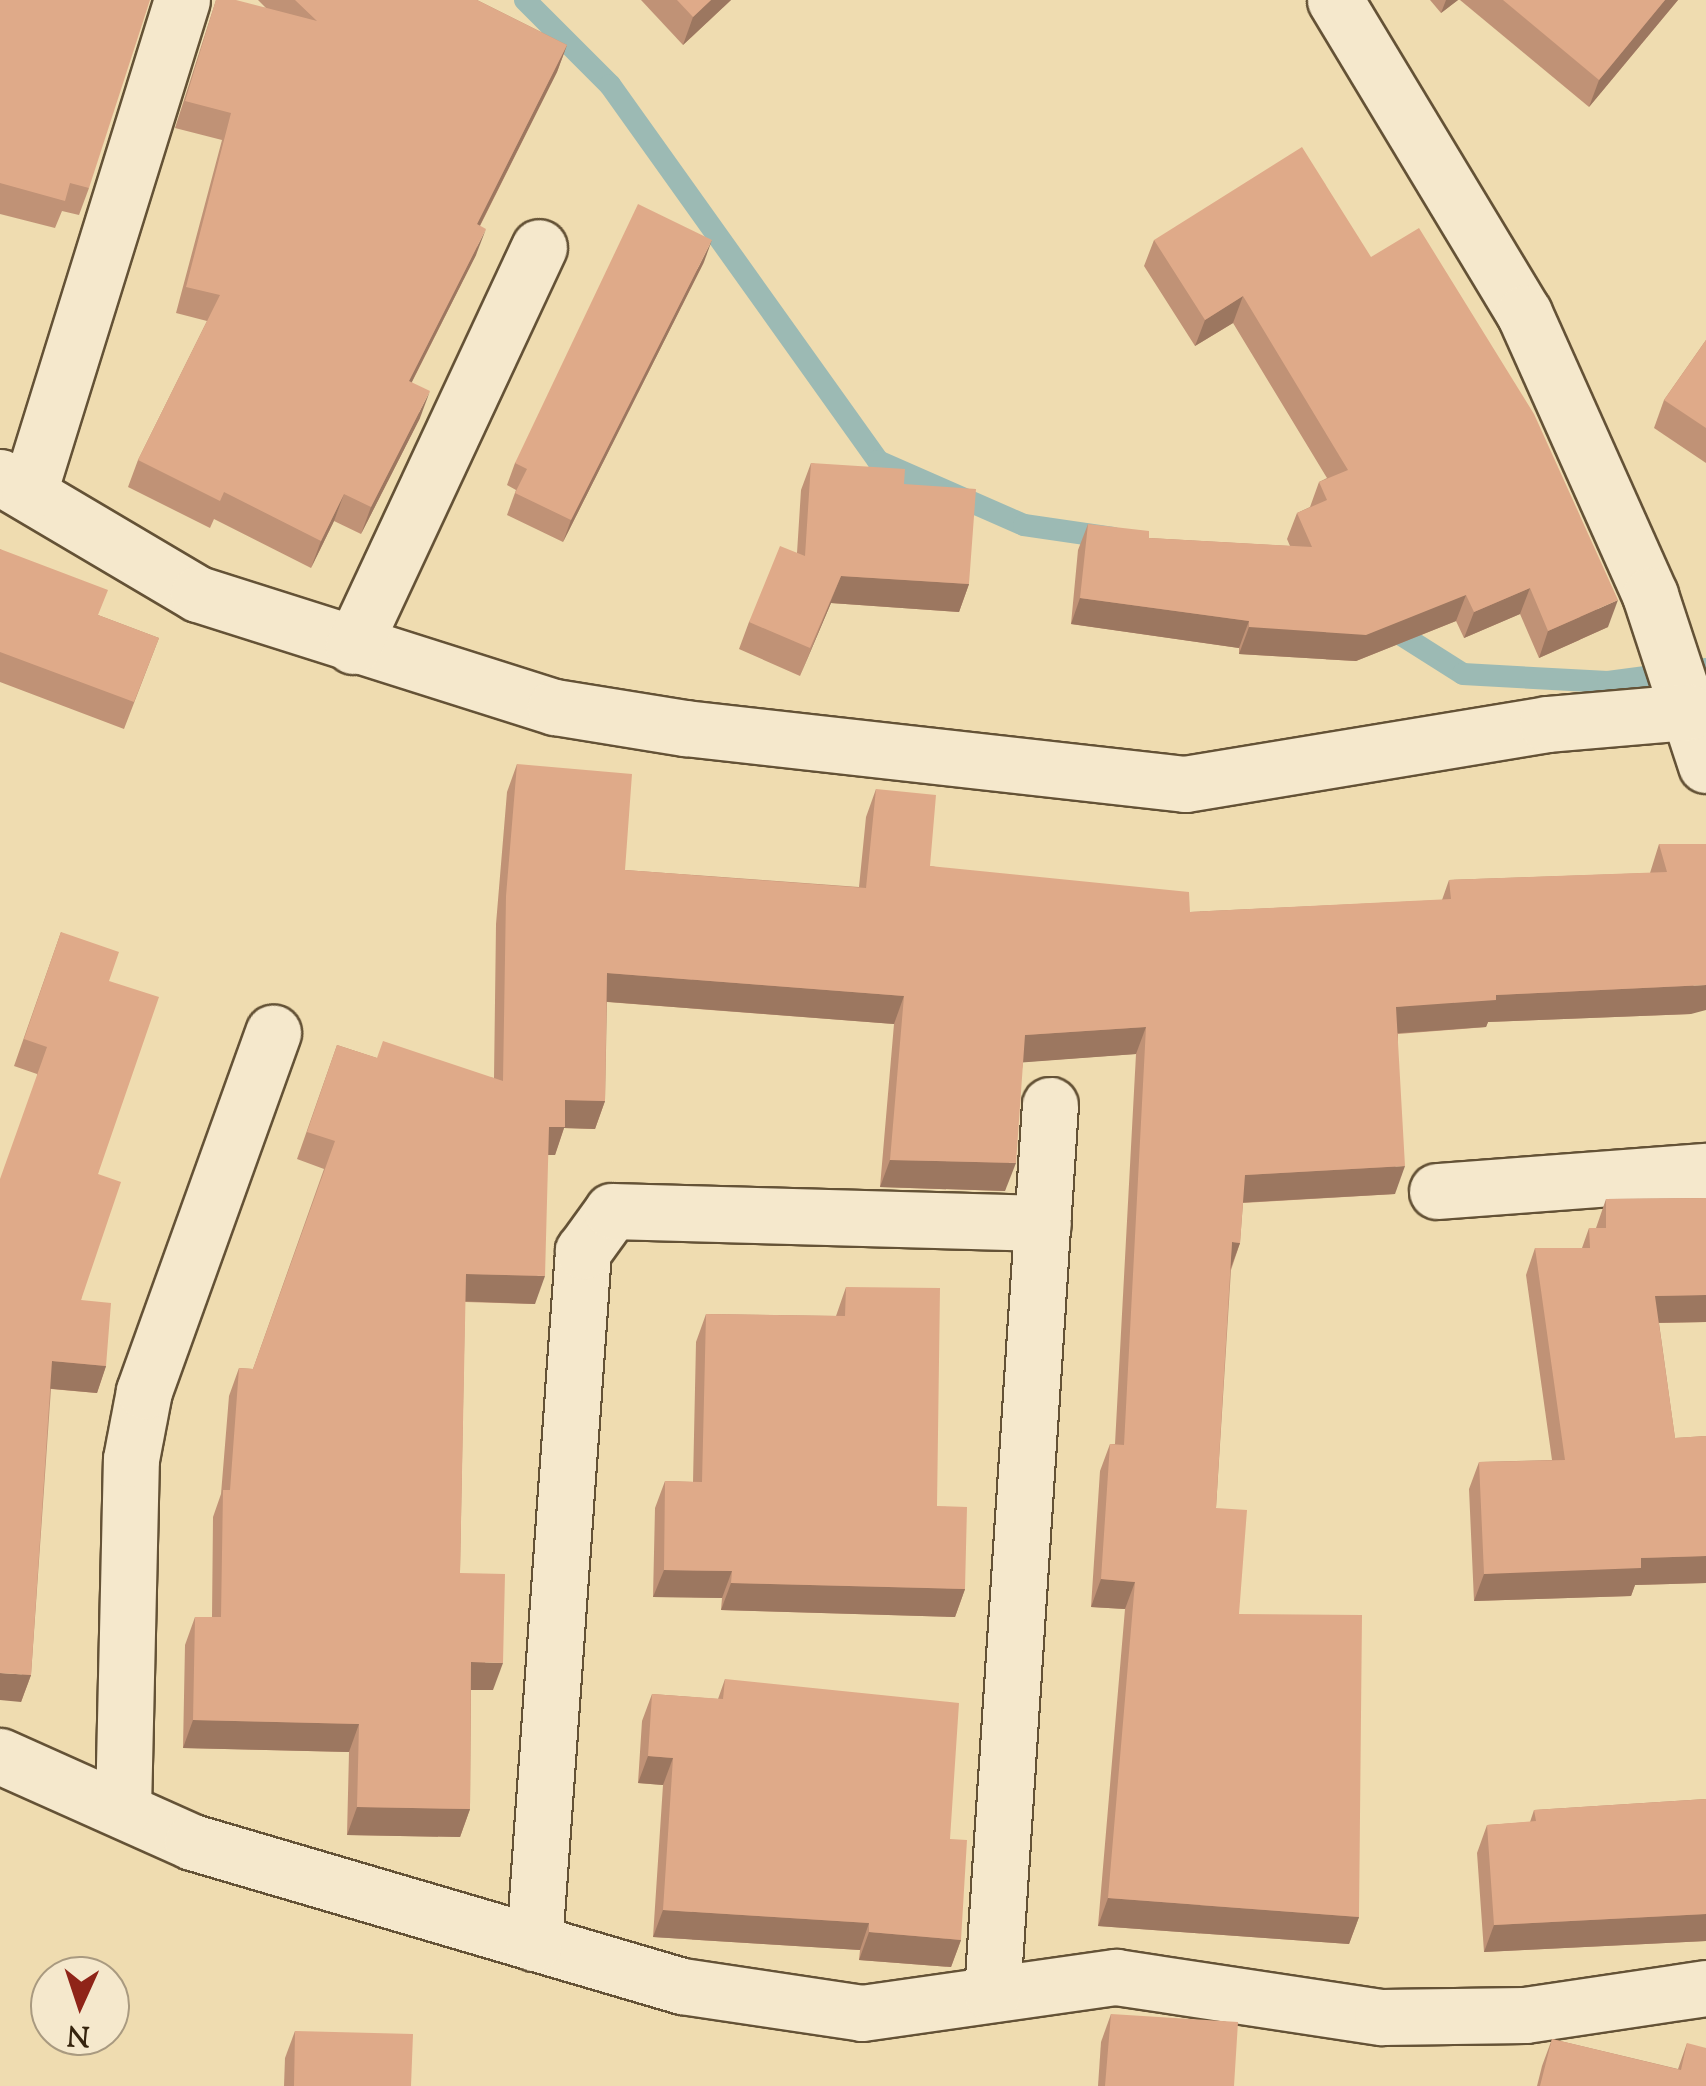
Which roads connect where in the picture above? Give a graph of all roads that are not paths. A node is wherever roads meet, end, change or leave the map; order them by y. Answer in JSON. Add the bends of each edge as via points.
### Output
{"nodes":[{"id":1,"x":182,"y":0,"type":"edge"},
{"id":2,"x":1334,"y":0,"type":"edge"},
{"id":3,"x":539,"y":247,"type":"dead end"},
{"id":4,"x":14,"y":484,"type":"edge"},
{"id":5,"x":353,"y":646,"type":"junction"},
{"id":6,"x":1688,"y":712,"type":"junction"},
{"id":7,"x":1706,"y":765,"type":"edge"},
{"id":8,"x":273,"y":1032,"type":"dead end"},
{"id":9,"x":1050,"y":1105,"type":"dead end"},
{"id":10,"x":1706,"y":1171,"type":"edge"},
{"id":11,"x":1437,"y":1191,"type":"dead end"},
{"id":12,"x":1043,"y":1223,"type":"junction"},
{"id":13,"x":0,"y":1756,"type":"edge"},
{"id":14,"x":123,"y":1809,"type":"junction"},
{"id":15,"x":534,"y":1942,"type":"junction"},
{"id":16,"x":1706,"y":1988,"type":"edge"},
{"id":17,"x":992,"y":1994,"type":"junction"}],
"edges":[{"from":1,"to":4,"type":"street"},
{"from":2,"to":6,"type":"street","via":[[1524,313],[1650,595]]},
{"from":3,"to":5,"type":"street"},
{"from":4,"to":5,"type":"street","via":[[198,594]]},
{"from":5,"to":6,"type":"street","via":[[554,707],[1185,784],[1547,724]]},
{"from":6,"to":7,"type":"street"},
{"from":8,"to":14,"type":"street","via":[[144,1391],[132,1459]]},
{"from":9,"to":12,"type":"street"},
{"from":10,"to":11,"type":"street"},
{"from":12,"to":15,"type":"street","via":[[612,1211],[583,1251]]},
{"from":12,"to":17,"type":"street"},
{"from":13,"to":14,"type":"street"},
{"from":14,"to":15,"type":"street","via":[[192,1842]]},
{"from":15,"to":17,"type":"street","via":[[682,1986],[862,2012]]},
{"from":16,"to":17,"type":"street","via":[[1525,2015],[1382,2017],[1116,1977]]}]}
